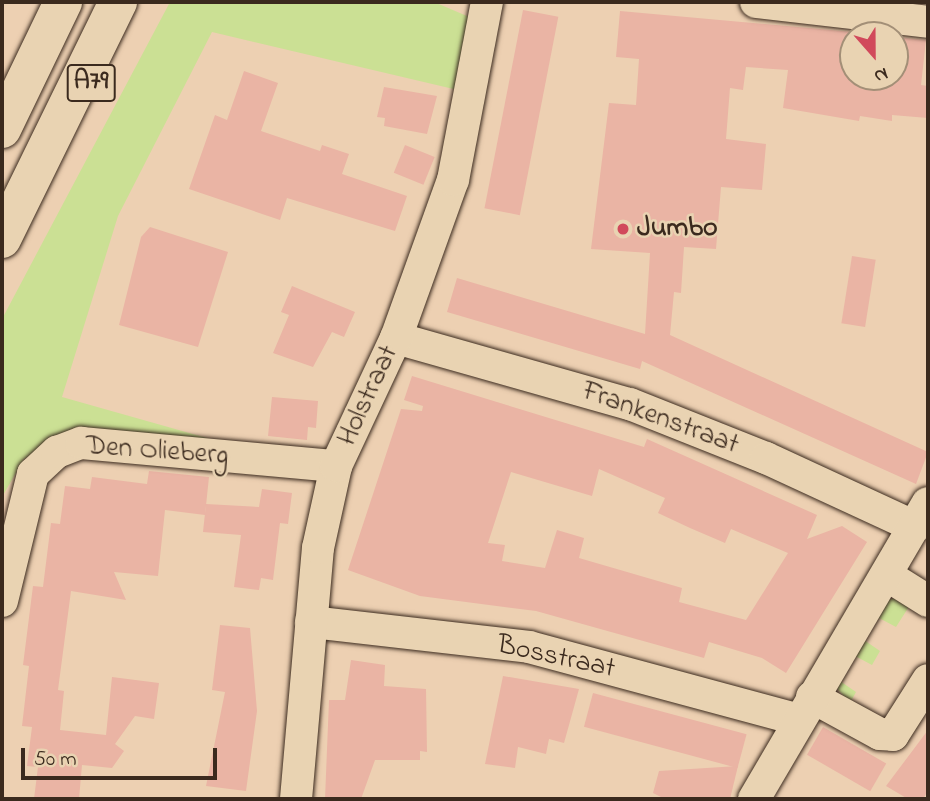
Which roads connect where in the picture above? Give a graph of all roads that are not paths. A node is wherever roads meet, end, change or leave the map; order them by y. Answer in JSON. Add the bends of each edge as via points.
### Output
{"nodes":[{"id":1,"x":45,"y":2,"type":"edge"},
{"id":2,"x":63,"y":2,"type":"edge"},
{"id":3,"x":118,"y":2,"type":"edge"},
{"id":4,"x":142,"y":2,"type":"edge"},
{"id":5,"x":487,"y":2,"type":"edge"},
{"id":6,"x":756,"y":2,"type":"edge"},
{"id":7,"x":928,"y":22,"type":"edge"},
{"id":8,"x":6,"y":120,"type":"edge"},
{"id":9,"x":39,"y":164,"type":"junction"},
{"id":10,"x":2,"y":239,"type":"edge"},
{"id":11,"x":396,"y":338,"type":"junction"},
{"id":12,"x":337,"y":466,"type":"junction"},
{"id":13,"x":921,"y":515,"type":"edge"},
{"id":14,"x":888,"y":576,"type":"junction"},
{"id":15,"x":2,"y":601,"type":"edge"},
{"id":16,"x":928,"y":601,"type":"edge"},
{"id":17,"x":311,"y":622,"type":"junction"},
{"id":18,"x":928,"y":680,"type":"edge"},
{"id":19,"x":804,"y":708,"type":"junction"},
{"id":20,"x":296,"y":799,"type":"edge"},
{"id":21,"x":754,"y":799,"type":"edge"}],
"edges":[{"from":1,"to":8,"type":"highway","number":"A79"},
{"from":2,"to":8,"type":"highway","number":"A79"},
{"from":3,"to":9,"type":"highway","number":"A79"},
{"from":4,"to":9,"type":"highway","number":"A79"},
{"from":5,"to":11,"type":"street","name":"Holstraat","via":[[453,180]]},
{"from":6,"to":7,"type":"street"},
{"from":9,"to":10,"type":"highway","number":"A79"},
{"from":11,"to":12,"type":"street","name":"Holstraat"},
{"from":11,"to":13,"type":"street","name":"Frankenstraat","via":[[630,404]]},
{"from":12,"to":15,"type":"street","name":"Den Olieberg","via":[[81,443],[57,452],[33,474]]},
{"from":12,"to":17,"type":"street","name":"Holstraat","via":[[318,548]]},
{"from":13,"to":14,"type":"street"},
{"from":14,"to":16,"type":"street"},
{"from":14,"to":19,"type":"street"},
{"from":17,"to":19,"type":"street","name":"Bosstraat","via":[[529,647]]},
{"from":17,"to":20,"type":"street","name":"Holstraat"},
{"from":18,"to":19,"type":"street","name":"Bosstraat","via":[[893,735]]},
{"from":19,"to":21,"type":"street"}]}
